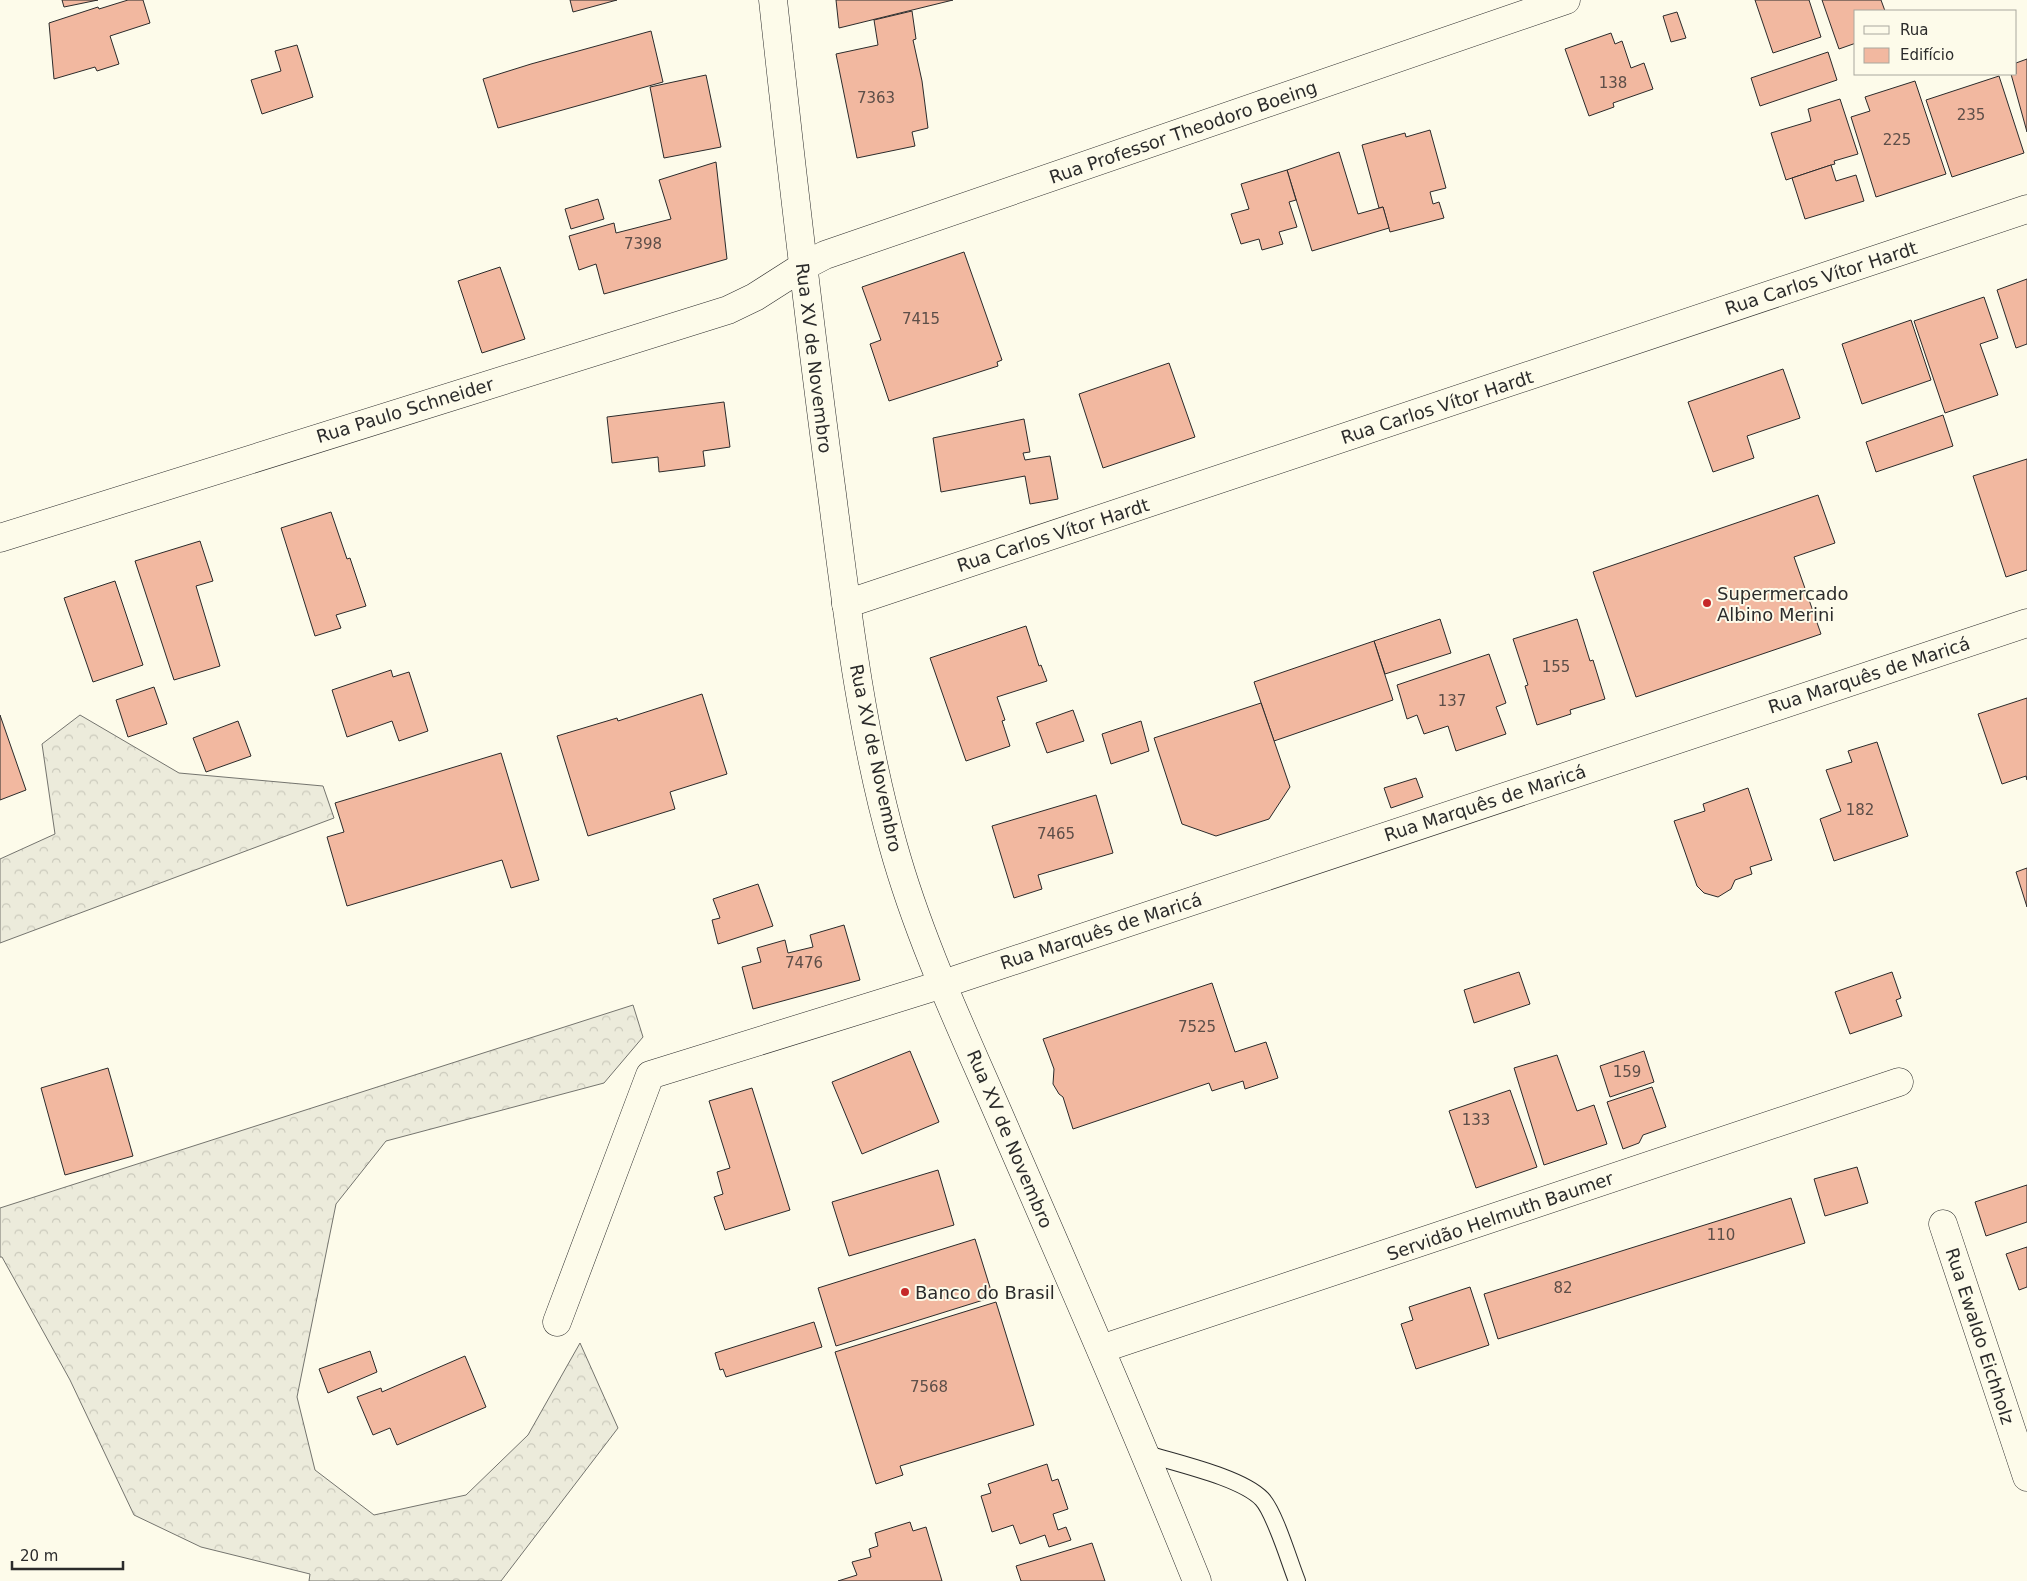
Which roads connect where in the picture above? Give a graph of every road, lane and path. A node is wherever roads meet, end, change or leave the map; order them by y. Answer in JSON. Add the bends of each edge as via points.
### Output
{"nodes":[{"id":1,"x":773,"y":0,"type":"edge"},
{"id":2,"x":1566,"y":0,"type":"edge"},
{"id":3,"x":2027,"y":209,"type":"edge"},
{"id":4,"x":802,"y":266,"type":"junction"},
{"id":5,"x":0,"y":538,"type":"edge"},
{"id":6,"x":846,"y":604,"type":"junction"},
{"id":7,"x":2027,"y":623,"type":"edge"},
{"id":8,"x":943,"y":984,"type":"junction"},
{"id":9,"x":1899,"y":1082,"type":"dead end"},
{"id":10,"x":1942,"y":1224,"type":"dead end"},
{"id":11,"x":557,"y":1322,"type":"dead end"},
{"id":12,"x":1101,"y":1349,"type":"junction"},
{"id":13,"x":1144,"y":1453,"type":"junction"},
{"id":14,"x":2024,"y":1461,"type":"edge"},
{"id":15,"x":1197,"y":1581,"type":"edge"},
{"id":16,"x":1297,"y":1581,"type":"edge"}],
"edges":[{"from":1,"to":4,"type":"street","name":"Rua XV de Novembro"},
{"from":2,"to":4,"type":"street","name":"Rua Professor Theodoro Boeing","via":[[825,255]]},
{"from":3,"to":6,"type":"street","name":"Rua Carlos Vítor Hardt"},
{"from":4,"to":5,"type":"street","name":"Rua Paulo Schneider","via":[[755,297],[728,310]]},
{"from":4,"to":6,"type":"street","name":"Rua XV de Novembro"},
{"from":6,"to":8,"type":"street","name":"Rua XV de Novembro","via":[[869,739],[892,844]]},
{"from":7,"to":8,"type":"street","name":"Rua Marquês de Maricá"},
{"from":8,"to":11,"type":"street","name":"Rua Marquês de Maricá","via":[[650,1075]]},
{"from":8,"to":12,"type":"street","name":"Rua XV de Novembro"},
{"from":9,"to":12,"type":"street","name":"Servidão Helmuth Baumer"},
{"from":10,"to":14,"type":"street","name":"Rua Ewaldo Eichholz"},
{"from":12,"to":13,"type":"street","name":"Rua XV de Novembro"},
{"from":13,"to":15,"type":"street","name":"Rua XV de Novembro"},
{"from":13,"to":16,"type":"lane","via":[[1241,1484],[1262,1500],[1275,1523]]}]}
